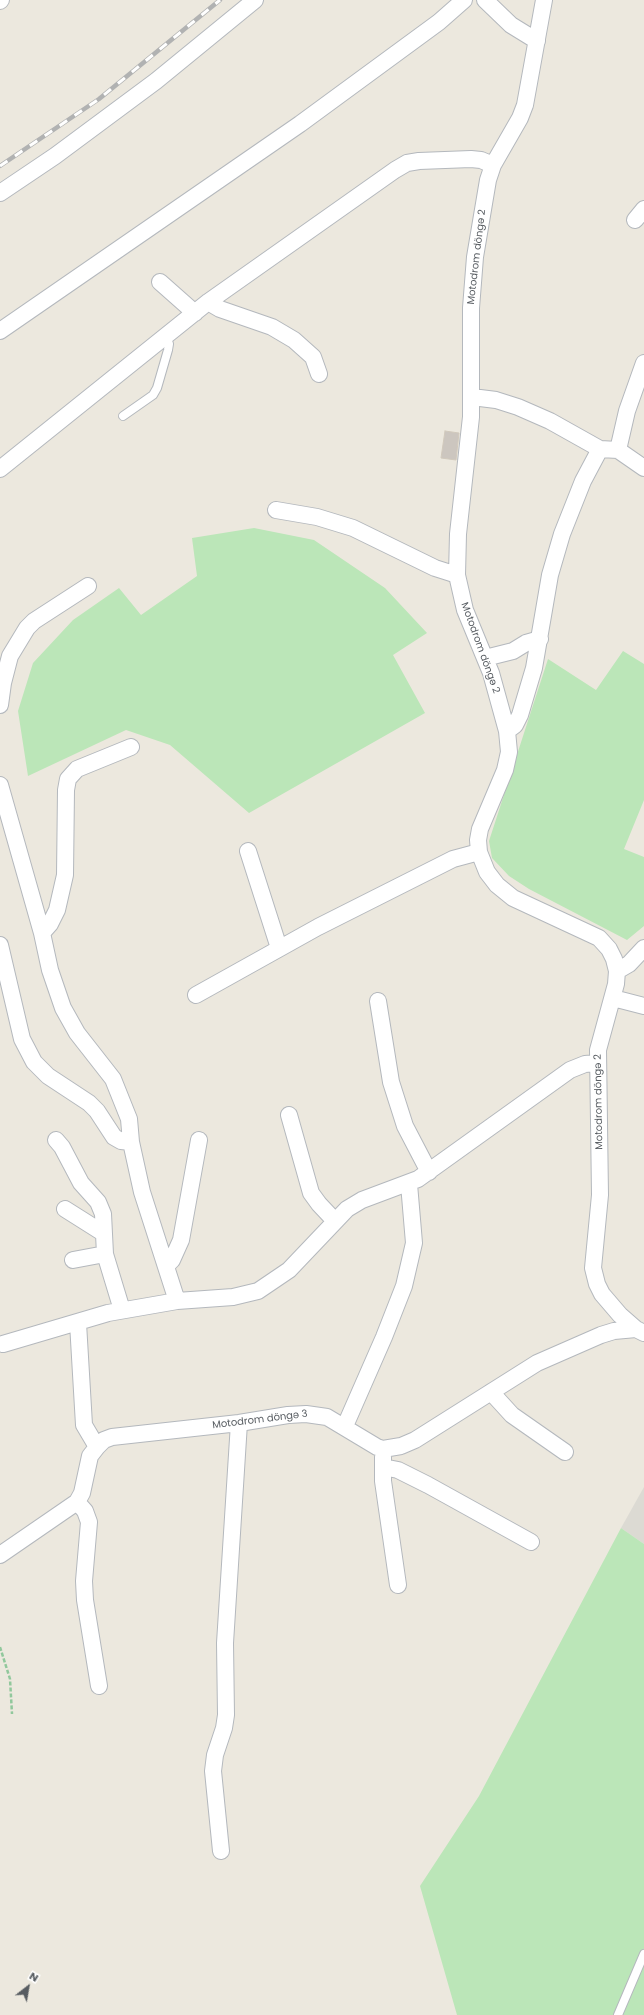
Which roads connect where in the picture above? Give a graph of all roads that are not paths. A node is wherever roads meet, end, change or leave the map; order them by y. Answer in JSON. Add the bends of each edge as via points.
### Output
{"nodes":[{"id":1,"x":255,"y":0,"type":"edge"},
{"id":2,"x":464,"y":0,"type":"edge"},
{"id":3,"x":485,"y":0,"type":"edge"},
{"id":4,"x":544,"y":0,"type":"edge"},
{"id":5,"x":537,"y":41,"type":"junction"},
{"id":6,"x":493,"y":165,"type":"junction"},
{"id":7,"x":0,"y":193,"type":"edge"},
{"id":8,"x":160,"y":282,"type":"dead end"},
{"id":9,"x":208,"y":302,"type":"junction"},
{"id":10,"x":194,"y":313,"type":"junction"},
{"id":11,"x":0,"y":331,"type":"edge"},
{"id":12,"x":166,"y":336,"type":"junction"},
{"id":13,"x":644,"y":363,"type":"edge"},
{"id":14,"x":319,"y":374,"type":"dead end"},
{"id":15,"x":472,"y":397,"type":"junction"},
{"id":16,"x":124,"y":416,"type":"dead end"},
{"id":17,"x":600,"y":449,"type":"junction"},
{"id":18,"x":618,"y":450,"type":"junction"},
{"id":19,"x":644,"y":468,"type":"edge"},
{"id":20,"x":0,"y":469,"type":"edge"},
{"id":21,"x":276,"y":510,"type":"dead end"},
{"id":22,"x":457,"y":575,"type":"junction"},
{"id":23,"x":88,"y":586,"type":"dead end"},
{"id":24,"x":540,"y":639,"type":"junction"},
{"id":25,"x":485,"y":658,"type":"junction"},
{"id":26,"x":0,"y":705,"type":"edge"},
{"id":27,"x":507,"y":730,"type":"junction"},
{"id":28,"x":131,"y":747,"type":"dead end"},
{"id":29,"x":0,"y":785,"type":"edge"},
{"id":30,"x":248,"y":851,"type":"dead end"},
{"id":31,"x":479,"y":852,"type":"junction"},
{"id":32,"x":42,"y":933,"type":"junction"},
{"id":33,"x":0,"y":945,"type":"edge"},
{"id":34,"x":279,"y":948,"type":"junction"},
{"id":35,"x":644,"y":948,"type":"edge"},
{"id":36,"x":617,"y":971,"type":"junction"},
{"id":37,"x":196,"y":995,"type":"dead end"},
{"id":38,"x":613,"y":998,"type":"junction"},
{"id":39,"x":378,"y":1001,"type":"dead end"},
{"id":40,"x":644,"y":1006,"type":"edge"},
{"id":41,"x":597,"y":1063,"type":"junction"},
{"id":42,"x":289,"y":1115,"type":"dead end"},
{"id":43,"x":56,"y":1140,"type":"dead end"},
{"id":44,"x":199,"y":1140,"type":"dead end"},
{"id":45,"x":131,"y":1142,"type":"junction"},
{"id":46,"x":429,"y":1172,"type":"junction"},
{"id":47,"x":409,"y":1184,"type":"junction"},
{"id":48,"x":65,"y":1209,"type":"dead end"},
{"id":49,"x":335,"y":1221,"type":"junction"},
{"id":50,"x":103,"y":1233,"type":"junction"},
{"id":51,"x":105,"y":1254,"type":"junction"},
{"id":52,"x":73,"y":1260,"type":"dead end"},
{"id":53,"x":166,"y":1266,"type":"junction"},
{"id":54,"x":177,"y":1301,"type":"junction"},
{"id":55,"x":122,"y":1310,"type":"junction"},
{"id":56,"x":78,"y":1323,"type":"junction"},
{"id":57,"x":640,"y":1331,"type":"edge"},
{"id":58,"x":3,"y":1344,"type":"dead end"},
{"id":59,"x":491,"y":1392,"type":"junction"},
{"id":60,"x":239,"y":1423,"type":"junction"},
{"id":61,"x":345,"y":1426,"type":"junction"},
{"id":62,"x":97,"y":1446,"type":"junction"},
{"id":63,"x":384,"y":1449,"type":"junction"},
{"id":64,"x":565,"y":1452,"type":"dead end"},
{"id":65,"x":383,"y":1467,"type":"junction"},
{"id":66,"x":77,"y":1502,"type":"junction"},
{"id":67,"x":531,"y":1542,"type":"dead end"},
{"id":68,"x":0,"y":1555,"type":"edge"},
{"id":69,"x":398,"y":1584,"type":"dead end"},
{"id":70,"x":99,"y":1686,"type":"dead end"},
{"id":71,"x":221,"y":1851,"type":"dead end"},
{"id":72,"x":644,"y":1954,"type":"edge"},
{"id":73,"x":618,"y":2015,"type":"edge"}],
"edges":[{"from":1,"to":7,"type":"street","via":[[156,81],[55,156]]},
{"from":2,"to":11,"type":"street","via":[[439,22],[300,124]]},
{"from":3,"to":5,"type":"street","via":[[511,25]]},
{"from":4,"to":5,"type":"street","name":"Motodrom döngə 2"},
{"from":5,"to":6,"type":"street","name":"Motodrom döngə 2","via":[[525,105]]},
{"from":6,"to":9,"type":"street","via":[[471,159],[407,163]]},
{"from":6,"to":15,"type":"street","name":"Motodrom döngə 2","via":[[475,257],[471,308]]},
{"from":8,"to":10,"type":"street"},
{"from":9,"to":10,"type":"street"},
{"from":9,"to":14,"type":"street","via":[[220,309],[272,327],[294,340],[313,357]]},
{"from":10,"to":12,"type":"street"},
{"from":12,"to":16,"type":"lane","via":[[168,350],[153,395]]},
{"from":12,"to":20,"type":"street"},
{"from":13,"to":18,"type":"street","via":[[627,411]]},
{"from":15,"to":17,"type":"street","via":[[496,400],[518,407],[550,421]]},
{"from":15,"to":22,"type":"street","name":"Motodrom döngə 2","via":[[458,534]]},
{"from":17,"to":18,"type":"street"},
{"from":17,"to":24,"type":"street","via":[[583,481],[562,534],[550,575]]},
{"from":18,"to":19,"type":"street"},
{"from":21,"to":22,"type":"street","via":[[317,517],[353,528],[435,568]]},
{"from":22,"to":25,"type":"street","name":"Motodrom döngə 2","via":[[465,610]]},
{"from":23,"to":26,"type":"street","via":[[27,628],[10,656]]},
{"from":24,"to":25,"type":"street","via":[[526,643],[513,651]]},
{"from":24,"to":27,"type":"street","via":[[520,715],[515,725]]},
{"from":25,"to":27,"type":"street","name":"Motodrom döngə 2"},
{"from":27,"to":31,"type":"street","name":"Motodrom döngə 2","via":[[509,752],[505,770],[480,829]]},
{"from":28,"to":32,"type":"street","via":[[77,769],[68,779],[66,875],[57,910]]},
{"from":29,"to":32,"type":"street"},
{"from":30,"to":34,"type":"street"},
{"from":31,"to":34,"type":"street","via":[[453,859]]},
{"from":31,"to":36,"type":"street","name":"Motodrom döngə 2","via":[[487,872],[497,885],[513,898],[599,938],[609,949]]},
{"from":32,"to":45,"type":"street","via":[[50,970],[63,1008],[77,1033],[113,1079],[129,1119]]},
{"from":33,"to":45,"type":"street","via":[[22,1038],[34,1062],[48,1076],[89,1103],[114,1137],[121,1142]]},
{"from":34,"to":37,"type":"street"},
{"from":35,"to":36,"type":"street","via":[[629,964]]},
{"from":36,"to":38,"type":"street","name":"Motodrom döngə 2"},
{"from":38,"to":40,"type":"street"},
{"from":38,"to":41,"type":"street","name":"Motodrom döngə 2","via":[[601,1035]]},
{"from":39,"to":46,"type":"street","via":[[390,1082],[405,1126]]},
{"from":41,"to":46,"type":"street","via":[[585,1064],[570,1070]]},
{"from":41,"to":57,"type":"street","name":"Motodrom döngə 2","via":[[601,1161],[594,1275],[602,1294]]},
{"from":42,"to":49,"type":"street","via":[[312,1193]]},
{"from":43,"to":50,"type":"street","via":[[81,1182],[98,1202],[103,1214]]},
{"from":44,"to":53,"type":"street","via":[[181,1240],[172,1260]]},
{"from":45,"to":53,"type":"street","via":[[142,1192]]},
{"from":46,"to":47,"type":"street"},
{"from":47,"to":49,"type":"street","via":[[362,1200],[347,1209]]},
{"from":47,"to":61,"type":"street","via":[[414,1243],[404,1286]]},
{"from":48,"to":50,"type":"street"},
{"from":49,"to":54,"type":"street","via":[[289,1270],[258,1291],[233,1297]]},
{"from":50,"to":51,"type":"street"},
{"from":51,"to":52,"type":"street"},
{"from":51,"to":55,"type":"street"},
{"from":53,"to":54,"type":"street"},
{"from":54,"to":55,"type":"street"},
{"from":55,"to":56,"type":"street"},
{"from":56,"to":58,"type":"street"},
{"from":56,"to":62,"type":"street","via":[[84,1425]]},
{"from":57,"to":59,"type":"street","via":[[614,1331],[565,1350],[537,1363]]},
{"from":59,"to":63,"type":"street","via":[[415,1440]]},
{"from":59,"to":64,"type":"street","via":[[512,1415]]},
{"from":60,"to":61,"type":"street","name":"Motodrom döngə 3","via":[[306,1414],[327,1417]]},
{"from":60,"to":62,"type":"street","name":"Motodrom döngə 3","via":[[112,1437]]},
{"from":60,"to":71,"type":"street","via":[[225,1643],[226,1715],[213,1771]]},
{"from":61,"to":63,"type":"street","name":"Motodrom döngə 3","via":[[367,1443]]},
{"from":62,"to":66,"type":"street","via":[[90,1456],[82,1493]]},
{"from":63,"to":65,"type":"street"},
{"from":65,"to":67,"type":"street","via":[[398,1470],[428,1485]]},
{"from":65,"to":69,"type":"street"},
{"from":66,"to":68,"type":"street"},
{"from":66,"to":70,"type":"street","via":[[85,1511],[88,1522],[85,1594]]},
{"from":72,"to":73,"type":"lane"}]}
